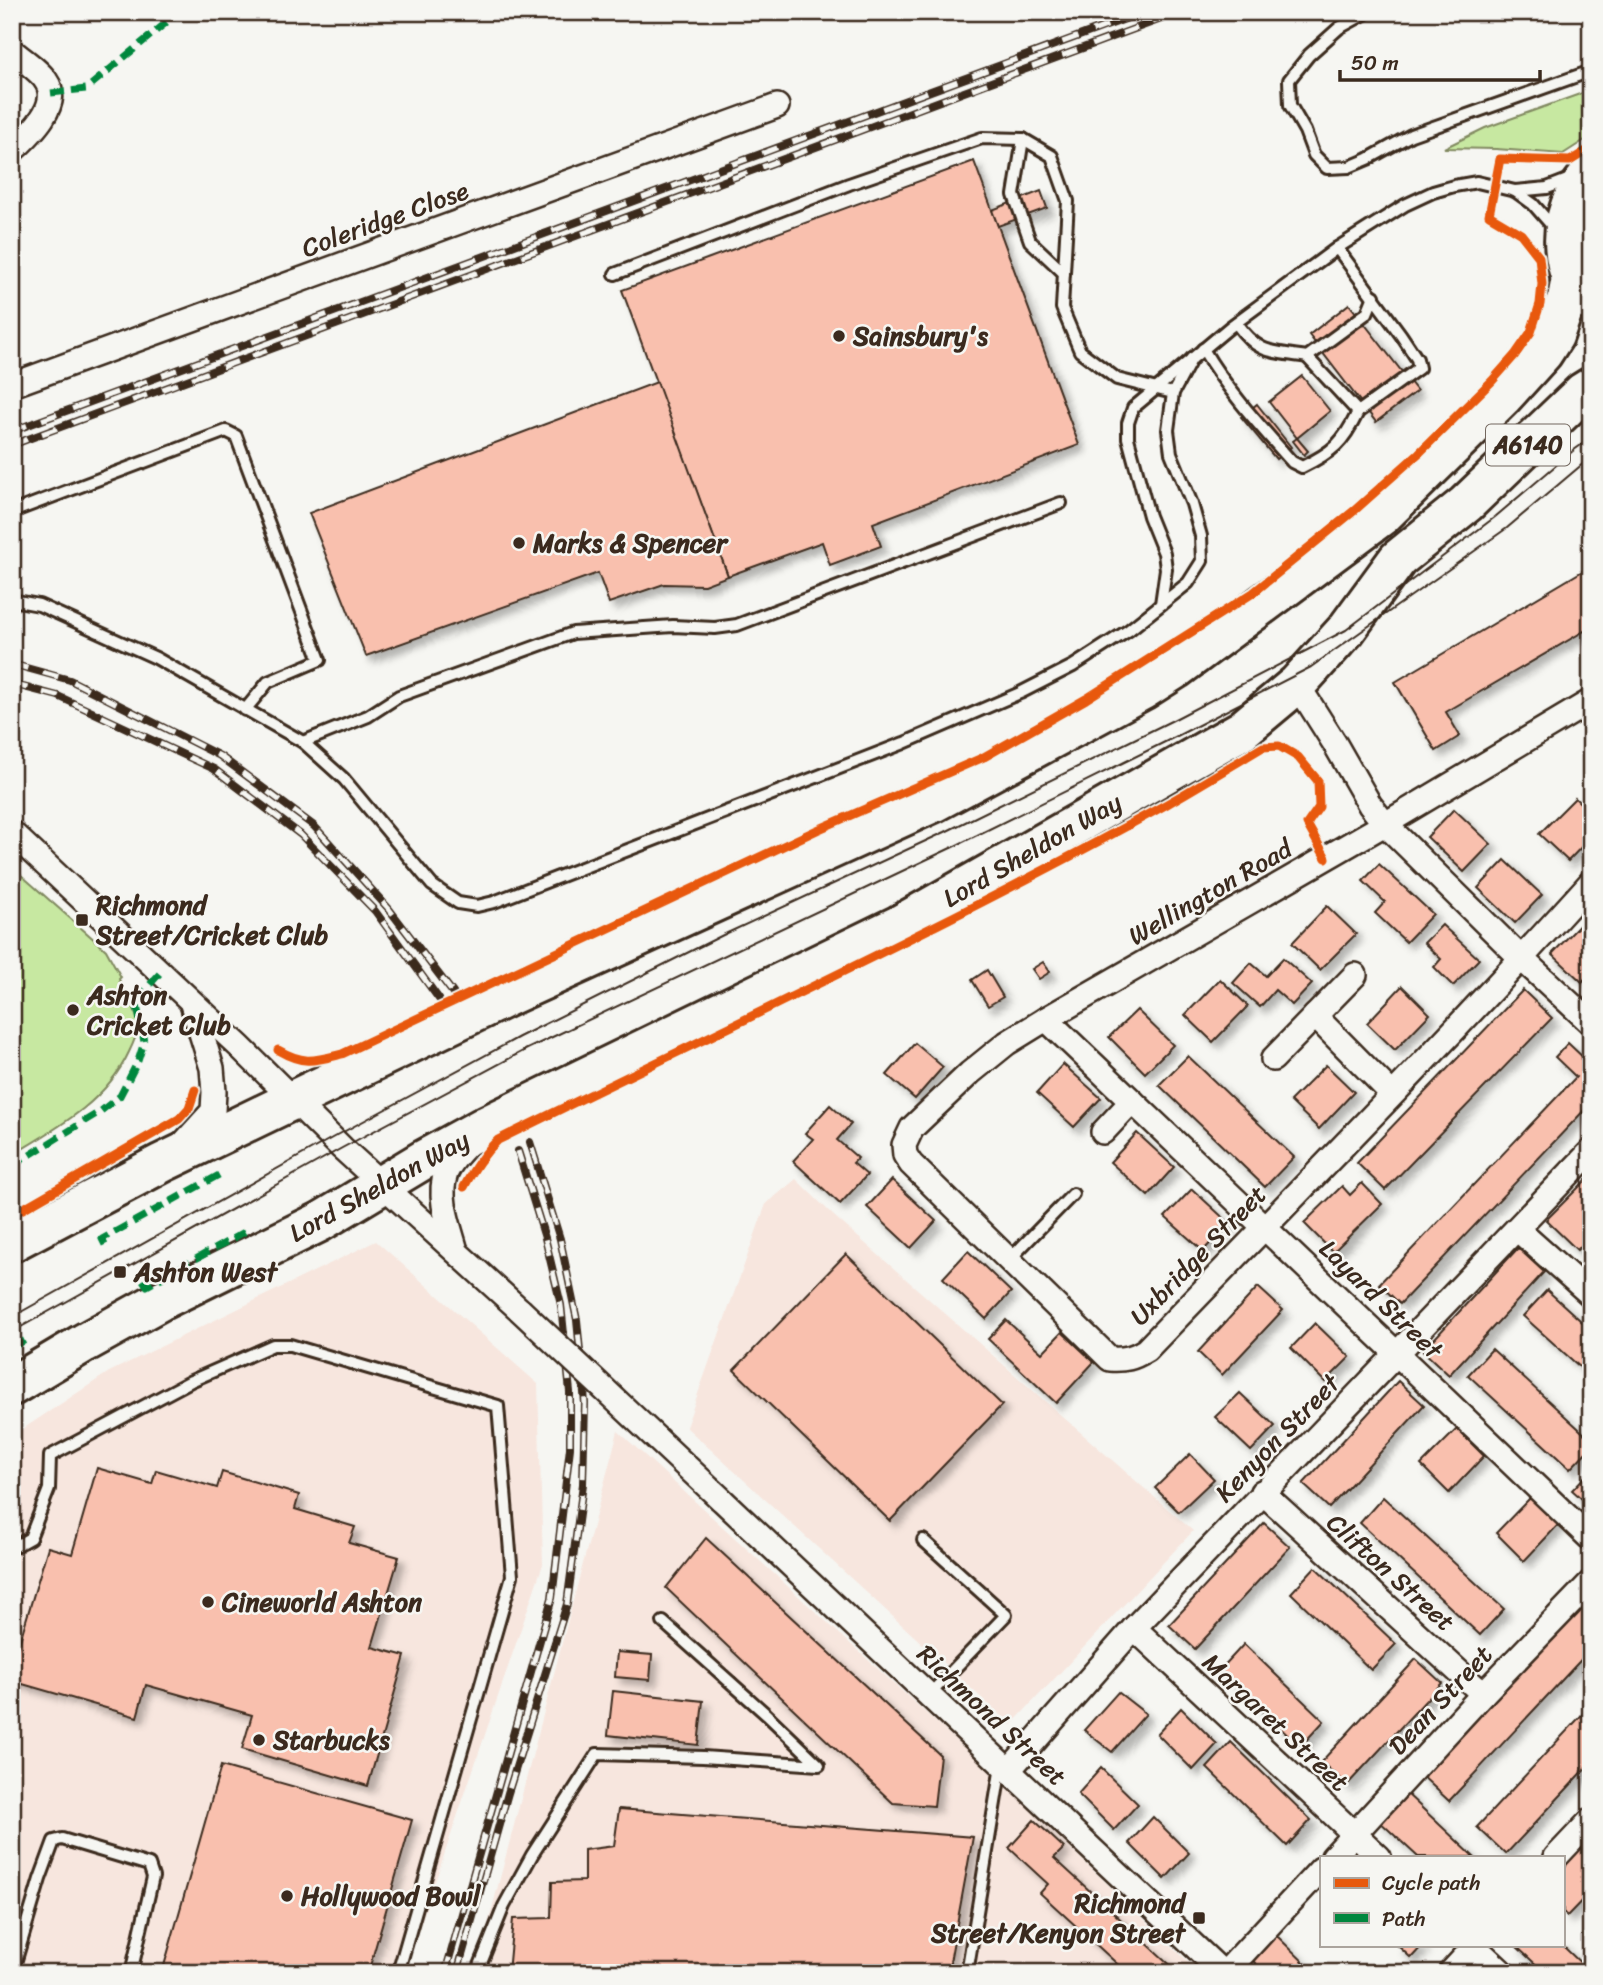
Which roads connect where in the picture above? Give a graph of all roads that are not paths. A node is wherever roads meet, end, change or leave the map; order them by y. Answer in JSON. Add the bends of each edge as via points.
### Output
{"nodes":[{"id":1,"x":1368,"y":12,"type":"edge"},
{"id":2,"x":12,"y":51,"type":"edge"},
{"id":3,"x":1591,"y":71,"type":"edge"},
{"id":4,"x":777,"y":106,"type":"dead end"},
{"id":5,"x":1023,"y":139,"type":"junction"},
{"id":6,"x":12,"y":151,"type":"edge"},
{"id":7,"x":1591,"y":172,"type":"edge"},
{"id":8,"x":1515,"y":191,"type":"junction"},
{"id":9,"x":1338,"y":248,"type":"junction"},
{"id":10,"x":1064,"y":273,"type":"junction"},
{"id":11,"x":615,"y":274,"type":"dead end"},
{"id":12,"x":1575,"y":276,"type":"edge"},
{"id":13,"x":1374,"y":296,"type":"junction"},
{"id":14,"x":1236,"y":323,"type":"junction"},
{"id":15,"x":1203,"y":349,"type":"junction"},
{"id":16,"x":1307,"y":357,"type":"junction"},
{"id":17,"x":1192,"y":358,"type":"junction"},
{"id":18,"x":12,"y":386,"type":"edge"},
{"id":19,"x":1591,"y":387,"type":"edge"},
{"id":20,"x":1154,"y":388,"type":"junction"},
{"id":21,"x":1173,"y":394,"type":"junction"},
{"id":22,"x":1591,"y":411,"type":"edge"},
{"id":23,"x":1358,"y":412,"type":"junction"},
{"id":24,"x":1061,"y":503,"type":"dead end"},
{"id":25,"x":1466,"y":505,"type":"junction"},
{"id":26,"x":12,"y":512,"type":"edge"},
{"id":27,"x":12,"y":600,"type":"edge"},
{"id":28,"x":1161,"y":604,"type":"junction"},
{"id":29,"x":1297,"y":684,"type":"junction"},
{"id":30,"x":1591,"y":701,"type":"edge"},
{"id":31,"x":245,"y":710,"type":"junction"},
{"id":32,"x":303,"y":742,"type":"junction"},
{"id":33,"x":1385,"y":824,"type":"junction"},
{"id":34,"x":12,"y":833,"type":"edge"},
{"id":35,"x":1591,"y":882,"type":"edge"},
{"id":36,"x":1522,"y":959,"type":"junction"},
{"id":37,"x":1355,"y":975,"type":"dead end"},
{"id":38,"x":191,"y":1001,"type":"junction"},
{"id":39,"x":1315,"y":1016,"type":"junction"},
{"id":40,"x":1046,"y":1019,"type":"junction"},
{"id":41,"x":1591,"y":1023,"type":"edge"},
{"id":42,"x":1273,"y":1059,"type":"dead end"},
{"id":43,"x":970,"y":1073,"type":"joint"},
{"id":44,"x":1392,"y":1094,"type":"junction"},
{"id":45,"x":293,"y":1100,"type":"junction"},
{"id":46,"x":1132,"y":1101,"type":"junction"},
{"id":47,"x":487,"y":1125,"type":"junction"},
{"id":48,"x":1103,"y":1132,"type":"dead end"},
{"id":49,"x":1591,"y":1150,"type":"edge"},
{"id":50,"x":162,"y":1163,"type":"junction"},
{"id":51,"x":382,"y":1184,"type":"junction"},
{"id":52,"x":1073,"y":1194,"type":"dead end"},
{"id":53,"x":1264,"y":1227,"type":"junction"},
{"id":54,"x":1517,"y":1228,"type":"junction"},
{"id":55,"x":12,"y":1242,"type":"edge"},
{"id":56,"x":456,"y":1251,"type":"junction"},
{"id":57,"x":1009,"y":1260,"type":"junction"},
{"id":58,"x":1591,"y":1295,"type":"edge"},
{"id":59,"x":1398,"y":1354,"type":"junction"},
{"id":60,"x":12,"y":1386,"type":"edge"},
{"id":61,"x":1262,"y":1492,"type":"junction"},
{"id":62,"x":1591,"y":1539,"type":"edge"},
{"id":63,"x":923,"y":1540,"type":"dead end"},
{"id":64,"x":12,"y":1548,"type":"edge"},
{"id":65,"x":1591,"y":1582,"type":"edge"},
{"id":66,"x":663,"y":1622,"type":"dead end"},
{"id":67,"x":1134,"y":1628,"type":"junction"},
{"id":68,"x":1483,"y":1694,"type":"junction"},
{"id":69,"x":929,"y":1695,"type":"junction"},
{"id":70,"x":1005,"y":1766,"type":"junction"},
{"id":71,"x":1591,"y":1820,"type":"edge"},
{"id":72,"x":1355,"y":1834,"type":"junction"},
{"id":73,"x":1334,"y":1856,"type":"edge"},
{"id":74,"x":1378,"y":1856,"type":"edge"},
{"id":75,"x":1557,"y":1856,"type":"edge"},
{"id":76,"x":1320,"y":1871,"type":"edge"},
{"id":77,"x":1473,"y":1946,"type":"edge"},
{"id":78,"x":1475,"y":1946,"type":"edge"},
{"id":79,"x":12,"y":1973,"type":"edge"},
{"id":80,"x":131,"y":1973,"type":"edge"},
{"id":81,"x":398,"y":1973,"type":"edge"},
{"id":82,"x":477,"y":1973,"type":"edge"},
{"id":83,"x":967,"y":1973,"type":"edge"},
{"id":84,"x":1224,"y":1973,"type":"edge"},
{"id":85,"x":1450,"y":1973,"type":"edge"},
{"id":86,"x":1503,"y":1973,"type":"edge"}],
"edges":[{"from":1,"to":3,"type":"lane","via":[[1339,28],[1289,80],[1290,105],[1314,155],[1328,168],[1349,167],[1411,135]]},
{"from":2,"to":6,"type":"street","via":[[47,81],[51,93],[49,108]]},
{"from":4,"to":18,"type":"street","name":"Coleridge Close"},
{"from":5,"to":10,"type":"lane","via":[[1014,195],[1030,241]]},
{"from":5,"to":10,"type":"lane","via":[[1052,156],[1068,201]]},
{"from":5,"to":11,"type":"lane","via":[[982,138]]},
{"from":7,"to":8,"type":"lane","via":[[1548,188]]},
{"from":7,"to":12,"type":"highway","number":"A6140","via":[[1566,217]]},
{"from":8,"to":9,"type":"lane","via":[[1477,182],[1433,192]]},
{"from":8,"to":12,"type":"lane","via":[[1548,218]]},
{"from":9,"to":13,"type":"lane"},
{"from":9,"to":14,"type":"lane"},
{"from":10,"to":20,"type":"lane","via":[[1062,309],[1080,351],[1117,379]]},
{"from":12,"to":45,"type":"highway","number":"A6140","via":[[1554,336],[1494,406],[1383,515],[1177,669],[933,803],[523,989]]},
{"from":13,"to":16,"type":"lane","via":[[1367,313]]},
{"from":13,"to":23,"type":"lane","via":[[1419,368]]},
{"from":14,"to":15,"type":"lane"},
{"from":14,"to":16,"type":"lane","via":[[1249,341],[1266,350]]},
{"from":15,"to":17,"type":"lane"},
{"from":15,"to":23,"type":"lane","via":[[1234,395],[1292,462],[1302,467],[1323,457],[1347,436]]},
{"from":16,"to":23,"type":"lane"},
{"from":17,"to":20,"type":"lane"},
{"from":17,"to":21,"type":"lane"},
{"from":19,"to":25,"type":"highway","name":"Lord Sheldon Way","number":"A6140"},
{"from":20,"to":21,"type":"lane"},
{"from":20,"to":28,"type":"lane","via":[[1133,408],[1128,438],[1164,553]]},
{"from":21,"to":28,"type":"lane","via":[[1168,429],[1171,453],[1192,504],[1202,561],[1188,583]]},
{"from":22,"to":25,"type":"highway","number":"A6140"},
{"from":24,"to":32,"type":"lane","via":[[737,625],[573,633],[398,696],[368,716]]},
{"from":25,"to":29,"type":"highway","name":"Lord Sheldon Way","number":"A6140","via":[[1398,559],[1346,630]]},
{"from":26,"to":31,"type":"lane","via":[[226,431],[236,436],[320,660],[268,682]]},
{"from":27,"to":31,"type":"lane","via":[[39,605],[156,658]]},
{"from":28,"to":32,"type":"lane","via":[[1094,653],[1020,693],[904,743],[477,906],[458,903],[432,885],[344,779]]},
{"from":29,"to":33,"type":"street"},
{"from":29,"to":47,"type":"highway","name":"Lord Sheldon Way","number":"A6140","via":[[1241,730],[899,925]]},
{"from":30,"to":33,"type":"street","name":"Wellington Road"},
{"from":31,"to":32,"type":"lane"},
{"from":33,"to":36,"type":"street"},
{"from":33,"to":40,"type":"street","name":"Wellington Road"},
{"from":34,"to":38,"type":"street"},
{"from":35,"to":36,"type":"street","name":"Uxbridge Street"},
{"from":36,"to":41,"type":"street"},
{"from":36,"to":44,"type":"street","name":"Uxbridge Street"},
{"from":37,"to":39,"type":"street"},
{"from":38,"to":45,"type":"street"},
{"from":38,"to":50,"type":"street","via":[[212,1068],[213,1111]]},
{"from":39,"to":42,"type":"street"},
{"from":39,"to":44,"type":"street"},
{"from":40,"to":43,"type":"street","name":"Wellington Road"},
{"from":40,"to":46,"type":"street","name":"Layard Street"},
{"from":43,"to":57,"type":"street","name":"Uxbridge Street","via":[[912,1128],[905,1155]]},
{"from":44,"to":53,"type":"street","name":"Uxbridge Street"},
{"from":45,"to":50,"type":"highway","number":"A6140"},
{"from":45,"to":51,"type":"street"},
{"from":46,"to":48,"type":"street"},
{"from":46,"to":53,"type":"street","name":"Layard Street"},
{"from":47,"to":51,"type":"highway","name":"Lord Sheldon Way","number":"A6140"},
{"from":47,"to":56,"type":"street","via":[[446,1173],[443,1198]]},
{"from":49,"to":54,"type":"street","name":"Kenyon Street"},
{"from":50,"to":55,"type":"highway","number":"A6140"},
{"from":51,"to":56,"type":"street"},
{"from":51,"to":60,"type":"highway","name":"Lord Sheldon Way","number":"A6140","via":[[320,1222],[160,1301]]},
{"from":52,"to":57,"type":"lane"},
{"from":53,"to":57,"type":"street","name":"Uxbridge Street","via":[[1146,1350],[1123,1360],[1110,1359]]},
{"from":53,"to":59,"type":"street","name":"Layard Street"},
{"from":54,"to":58,"type":"street"},
{"from":54,"to":59,"type":"street","name":"Kenyon Street"},
{"from":56,"to":69,"type":"street","name":"Richmond Street","bridge":true},
{"from":59,"to":61,"type":"street","name":"Kenyon Street"},
{"from":59,"to":62,"type":"street","name":"Layard Street"},
{"from":61,"to":67,"type":"street","name":"Kenyon Street"},
{"from":61,"to":68,"type":"street","name":"Clifton Street"},
{"from":63,"to":69,"type":"lane","via":[[1006,1615]]},
{"from":64,"to":81,"type":"lane","via":[[30,1538],[49,1489],[50,1456],[191,1381],[273,1345],[290,1345],[498,1406],[512,1576]]},
{"from":65,"to":68,"type":"street","name":"Dean Street"},
{"from":66,"to":82,"type":"lane","via":[[819,1765],[597,1754],[504,1906]]},
{"from":67,"to":70,"type":"street","name":"Kenyon Street"},
{"from":67,"to":72,"type":"street","name":"Margaret Street"},
{"from":68,"to":72,"type":"street","name":"Dean Street"},
{"from":69,"to":70,"type":"street","name":"Richmond Street"},
{"from":70,"to":83,"type":"lane"},
{"from":70,"to":84,"type":"street","name":"Richmond Street"},
{"from":71,"to":75,"type":"street"},
{"from":72,"to":73,"type":"street","name":"Dean Street"},
{"from":72,"to":74,"type":"street","name":"Margaret Street"},
{"from":76,"to":84,"type":"street"},
{"from":77,"to":85,"type":"street"},
{"from":78,"to":86,"type":"street"},
{"from":79,"to":80,"type":"lane","via":[[54,1841],[62,1839],[149,1865],[153,1877]]}]}
